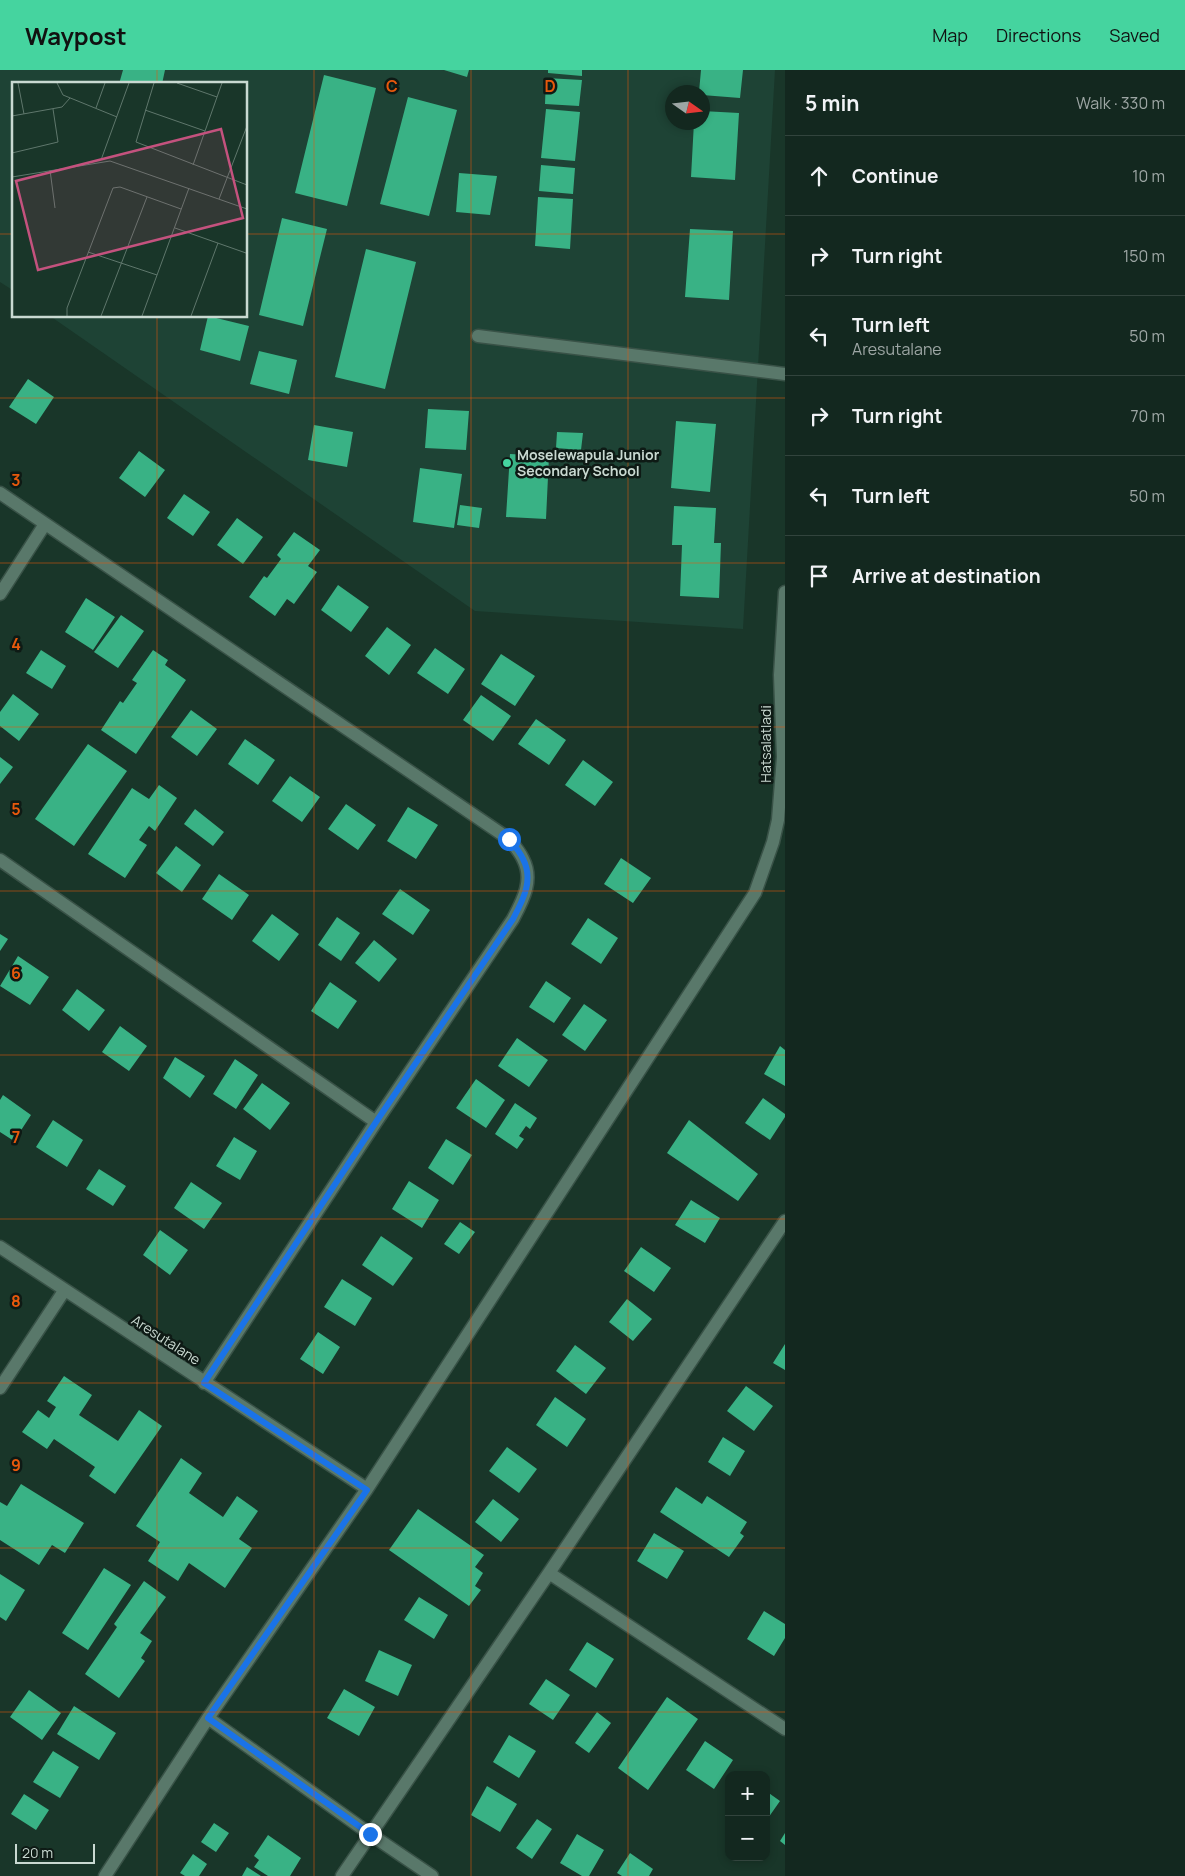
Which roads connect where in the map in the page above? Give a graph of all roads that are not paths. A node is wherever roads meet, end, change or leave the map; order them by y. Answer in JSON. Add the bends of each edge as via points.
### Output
{"nodes":[{"id":1,"x":478,"y":336,"type":"dead end"},
{"id":2,"x":785,"y":374,"type":"edge"},
{"id":3,"x":0,"y":493,"type":"edge"},
{"id":4,"x":45,"y":524,"type":"junction"},
{"id":5,"x":785,"y":592,"type":"edge"},
{"id":6,"x":0,"y":594,"type":"edge"},
{"id":7,"x":782,"y":822,"type":"edge"},
{"id":8,"x":0,"y":860,"type":"edge"},
{"id":9,"x":376,"y":1122,"type":"junction"},
{"id":10,"x":785,"y":1221,"type":"edge"},
{"id":11,"x":0,"y":1247,"type":"edge"},
{"id":12,"x":64,"y":1291,"type":"junction"},
{"id":13,"x":204,"y":1383,"type":"junction"},
{"id":14,"x":0,"y":1388,"type":"edge"},
{"id":15,"x":367,"y":1490,"type":"junction"},
{"id":16,"x":549,"y":1574,"type":"junction"},
{"id":17,"x":208,"y":1718,"type":"junction"},
{"id":18,"x":785,"y":1729,"type":"edge"},
{"id":19,"x":370,"y":1834,"type":"junction"},
{"id":20,"x":105,"y":1876,"type":"edge"},
{"id":21,"x":342,"y":1876,"type":"edge"},
{"id":22,"x":432,"y":1876,"type":"edge"}],
"edges":[{"from":1,"to":2,"type":"street"},
{"from":3,"to":4,"type":"street"},
{"from":4,"to":6,"type":"street"},
{"from":4,"to":9,"type":"street","via":[[509,839],[524,859],[528,875],[526,895],[513,919]]},
{"from":5,"to":7,"type":"street","name":"Hatsalatladi","via":[[780,675]]},
{"from":7,"to":15,"type":"street","name":"Hatsalatladi","via":[[756,893]]},
{"from":8,"to":9,"type":"street"},
{"from":9,"to":13,"type":"street"},
{"from":10,"to":16,"type":"street"},
{"from":11,"to":12,"type":"street","name":"Aresutalane"},
{"from":12,"to":13,"type":"street","name":"Aresutalane"},
{"from":12,"to":14,"type":"street"},
{"from":13,"to":15,"type":"street","name":"Aresutalane"},
{"from":15,"to":17,"type":"street","name":"Hatsalatladi"},
{"from":16,"to":18,"type":"street"},
{"from":16,"to":19,"type":"street"},
{"from":17,"to":19,"type":"street"},
{"from":17,"to":20,"type":"street","name":"Hatsalatladi"},
{"from":19,"to":21,"type":"street"},
{"from":19,"to":22,"type":"street"}]}
